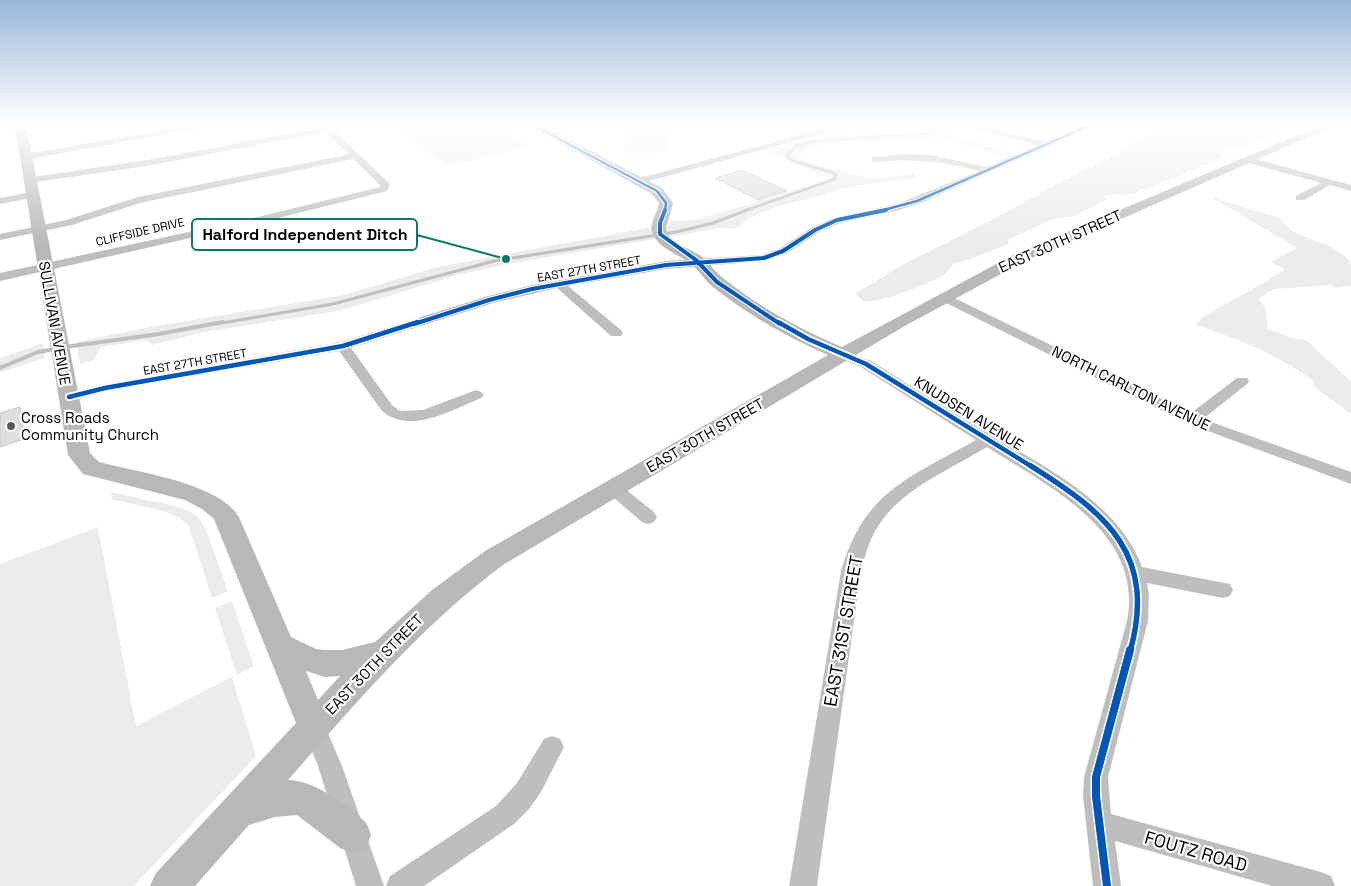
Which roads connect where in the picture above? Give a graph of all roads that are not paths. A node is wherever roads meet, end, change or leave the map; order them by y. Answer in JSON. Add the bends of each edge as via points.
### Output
{"nodes":[{"id":1,"x":27,"y":163,"type":"edge"},
{"id":2,"x":141,"y":163,"type":"edge"},
{"id":3,"x":317,"y":163,"type":"edge"},
{"id":4,"x":361,"y":163,"type":"edge"},
{"id":5,"x":605,"y":163,"type":"edge"},
{"id":6,"x":704,"y":163,"type":"edge"},
{"id":7,"x":960,"y":163,"type":"edge"},
{"id":8,"x":1001,"y":163,"type":"edge"},
{"id":9,"x":1240,"y":163,"type":"edge"},
{"id":10,"x":1260,"y":163,"type":"edge"},
{"id":11,"x":986,"y":170,"type":"junction"},
{"id":12,"x":639,"y":181,"type":"junction"},
{"id":13,"x":1329,"y":182,"type":"junction"},
{"id":14,"x":31,"y":188,"type":"junction"},
{"id":15,"x":1351,"y":188,"type":"edge"},
{"id":16,"x":1300,"y":198,"type":"dead end"},
{"id":17,"x":0,"y":202,"type":"edge"},
{"id":18,"x":38,"y":229,"type":"junction"},
{"id":19,"x":0,"y":237,"type":"edge"},
{"id":20,"x":700,"y":264,"type":"junction"},
{"id":21,"x":45,"y":267,"type":"junction"},
{"id":22,"x":0,"y":277,"type":"edge"},
{"id":23,"x":560,"y":284,"type":"junction"},
{"id":24,"x":944,"y":297,"type":"junction"},
{"id":25,"x":616,"y":333,"type":"dead end"},
{"id":26,"x":343,"y":346,"type":"junction"},
{"id":27,"x":843,"y":354,"type":"junction"},
{"id":28,"x":1242,"y":381,"type":"dead end"},
{"id":29,"x":476,"y":395,"type":"dead end"},
{"id":30,"x":68,"y":397,"type":"junction"},
{"id":31,"x":1192,"y":420,"type":"junction"},
{"id":32,"x":988,"y":440,"type":"junction"},
{"id":33,"x":1351,"y":478,"type":"edge"},
{"id":34,"x":613,"y":488,"type":"junction"},
{"id":35,"x":648,"y":517,"type":"dead end"},
{"id":36,"x":1135,"y":573,"type":"junction"},
{"id":37,"x":1223,"y":590,"type":"dead end"},
{"id":38,"x":280,"y":646,"type":"junction"},
{"id":39,"x":384,"y":652,"type":"junction"},
{"id":40,"x":314,"y":727,"type":"junction"},
{"id":41,"x":552,"y":747,"type":"dead end"},
{"id":42,"x":239,"y":810,"type":"junction"},
{"id":43,"x":1100,"y":824,"type":"junction"},
{"id":44,"x":353,"y":834,"type":"junction"},
{"id":45,"x":168,"y":886,"type":"edge"},
{"id":46,"x":370,"y":886,"type":"edge"},
{"id":47,"x":400,"y":886,"type":"edge"},
{"id":48,"x":803,"y":886,"type":"edge"},
{"id":49,"x":1107,"y":886,"type":"edge"},
{"id":50,"x":1321,"y":886,"type":"edge"}],
"edges":[{"from":1,"to":14,"type":"main road","name":"SULLIVAN AVENUE"},
{"from":2,"to":14,"type":"street"},
{"from":3,"to":18,"type":"street","via":[[138,200]]},
{"from":4,"to":21,"type":"street","name":"CLIFFSIDE DRIVE","via":[[385,184],[384,189]]},
{"from":5,"to":12,"type":"main road","name":"KNUDSEN AVENUE"},
{"from":6,"to":12,"type":"street"},
{"from":7,"to":11,"type":"street"},
{"from":8,"to":11,"type":"street","name":"EAST 27TH STREET"},
{"from":9,"to":24,"type":"main road","name":"EAST 30TH STREET","via":[[1037,249]]},
{"from":10,"to":13,"type":"street"},
{"from":11,"to":20,"type":"street","name":"EAST 27TH STREET","via":[[917,201],[837,220],[783,251],[764,258]]},
{"from":12,"to":20,"type":"main road","name":"KNUDSEN AVENUE","via":[[657,191],[666,203],[659,228],[662,236]]},
{"from":13,"to":15,"type":"street"},
{"from":13,"to":16,"type":"street"},
{"from":14,"to":17,"type":"street"},
{"from":14,"to":18,"type":"main road","name":"SULLIVAN AVENUE"},
{"from":18,"to":19,"type":"street"},
{"from":18,"to":21,"type":"main road","name":"SULLIVAN AVENUE"},
{"from":20,"to":23,"type":"street","name":"EAST 27TH STREET","via":[[650,268]]},
{"from":20,"to":27,"type":"main road","name":"KNUDSEN AVENUE","via":[[717,282],[772,319]]},
{"from":21,"to":22,"type":"street","name":"CLIFFSIDE DRIVE"},
{"from":21,"to":30,"type":"main road","name":"SULLIVAN AVENUE"},
{"from":23,"to":25,"type":"street"},
{"from":23,"to":26,"type":"street","name":"EAST 27TH STREET","via":[[489,300]]},
{"from":24,"to":27,"type":"main road","name":"EAST 30TH STREET"},
{"from":24,"to":31,"type":"street","name":"NORTH CARLTON AVENUE"},
{"from":26,"to":29,"type":"street","via":[[387,408],[397,415],[413,417],[429,413]]},
{"from":26,"to":30,"type":"street","name":"EAST 27TH STREET"},
{"from":27,"to":32,"type":"street","name":"KNUDSEN AVENUE","via":[[866,364]]},
{"from":27,"to":34,"type":"main road","name":"EAST 30TH STREET"},
{"from":28,"to":31,"type":"street"},
{"from":30,"to":38,"type":"main road","name":"SULLIVAN AVENUE","via":[[79,455],[92,468],[192,494],[208,500],[222,511]]},
{"from":31,"to":33,"type":"street","name":"NORTH CARLTON AVENUE"},
{"from":32,"to":36,"type":"street","name":"KNUDSEN AVENUE","via":[[1090,506],[1122,543]]},
{"from":32,"to":48,"type":"street","name":"EAST 31ST STREET","via":[[892,499],[870,524],[856,551],[850,571]]},
{"from":34,"to":35,"type":"street"},
{"from":34,"to":39,"type":"main road","name":"EAST 30TH STREET","via":[[471,574],[427,609]]},
{"from":36,"to":37,"type":"street"},
{"from":36,"to":43,"type":"street","name":"KNUDSEN AVENUE","via":[[1139,591],[1136,630],[1096,777]]},
{"from":38,"to":39,"type":"main road","via":[[317,662],[331,664]]},
{"from":38,"to":40,"type":"main road","name":"SULLIVAN AVENUE"},
{"from":39,"to":40,"type":"main road","name":"EAST 30TH STREET"},
{"from":40,"to":42,"type":"main road","name":"EAST 30TH STREET"},
{"from":40,"to":44,"type":"street"},
{"from":41,"to":47,"type":"street","via":[[516,806]]},
{"from":42,"to":44,"type":"main road","via":[[297,798]]},
{"from":42,"to":45,"type":"main road","name":"EAST 30TH STREET"},
{"from":43,"to":49,"type":"street","name":"KNUDSEN AVENUE"},
{"from":43,"to":50,"type":"street","name":"FOUTZ ROAD"},
{"from":44,"to":46,"type":"street"}]}
